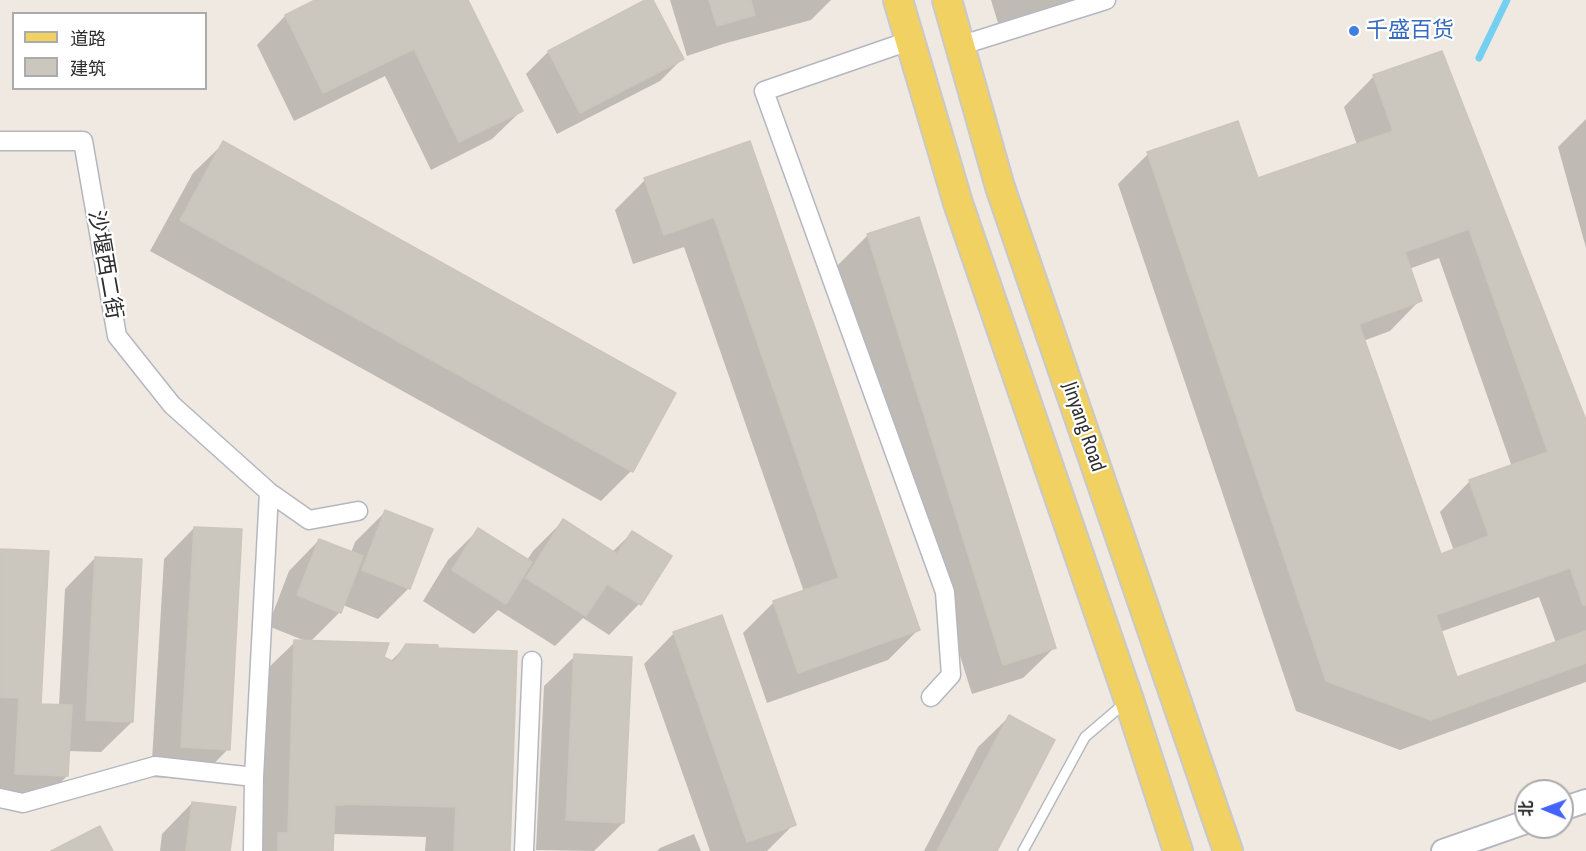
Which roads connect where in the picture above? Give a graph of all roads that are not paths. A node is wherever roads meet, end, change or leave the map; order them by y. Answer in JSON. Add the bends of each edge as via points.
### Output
{"nodes":[{"id":1,"x":898,"y":0,"type":"edge"},
{"id":2,"x":947,"y":0,"type":"edge"},
{"id":3,"x":1106,"y":0,"type":"edge"},
{"id":4,"x":909,"y":41,"type":"junction"},
{"id":5,"x":959,"y":46,"type":"junction"},
{"id":6,"x":0,"y":141,"type":"edge"},
{"id":7,"x":269,"y":492,"type":"junction"},
{"id":8,"x":358,"y":511,"type":"dead end"},
{"id":9,"x":532,"y":661,"type":"dead end"},
{"id":10,"x":931,"y":697,"type":"dead end"},
{"id":11,"x":1129,"y":700,"type":"junction"},
{"id":12,"x":254,"y":777,"type":"junction"},
{"id":13,"x":0,"y":798,"type":"edge"},
{"id":14,"x":1514,"y":826,"type":"edge"},
{"id":15,"x":253,"y":851,"type":"edge"},
{"id":16,"x":524,"y":851,"type":"edge"},
{"id":17,"x":1023,"y":851,"type":"edge"},
{"id":18,"x":1178,"y":851,"type":"edge"},
{"id":19,"x":1228,"y":851,"type":"edge"},
{"id":20,"x":1443,"y":851,"type":"edge"}],
"edges":[{"from":1,"to":4,"type":"main road","name":"Jinyang Road"},
{"from":2,"to":5,"type":"main road","name":"Jinyang Road"},
{"from":3,"to":5,"type":"street"},
{"from":4,"to":10,"type":"street","via":[[764,91],[945,592],[951,675]]},
{"from":4,"to":11,"type":"main road","name":"Jinyang Road","via":[[962,214]]},
{"from":5,"to":19,"type":"main road","name":"Jinyang Road","via":[[1000,187]]},
{"from":6,"to":7,"type":"street","name":"沙堰西二街","via":[[83,141],[117,336],[172,405]]},
{"from":7,"to":8,"type":"street","name":"沙堰西二街","via":[[309,520]]},
{"from":7,"to":12,"type":"street"},
{"from":9,"to":16,"type":"street"},
{"from":11,"to":17,"type":"lane","via":[[1085,737]]},
{"from":11,"to":18,"type":"main road","name":"Jinyang Road"},
{"from":12,"to":13,"type":"street","via":[[155,766],[23,803]]},
{"from":12,"to":15,"type":"street"},
{"from":14,"to":20,"type":"street"}]}
